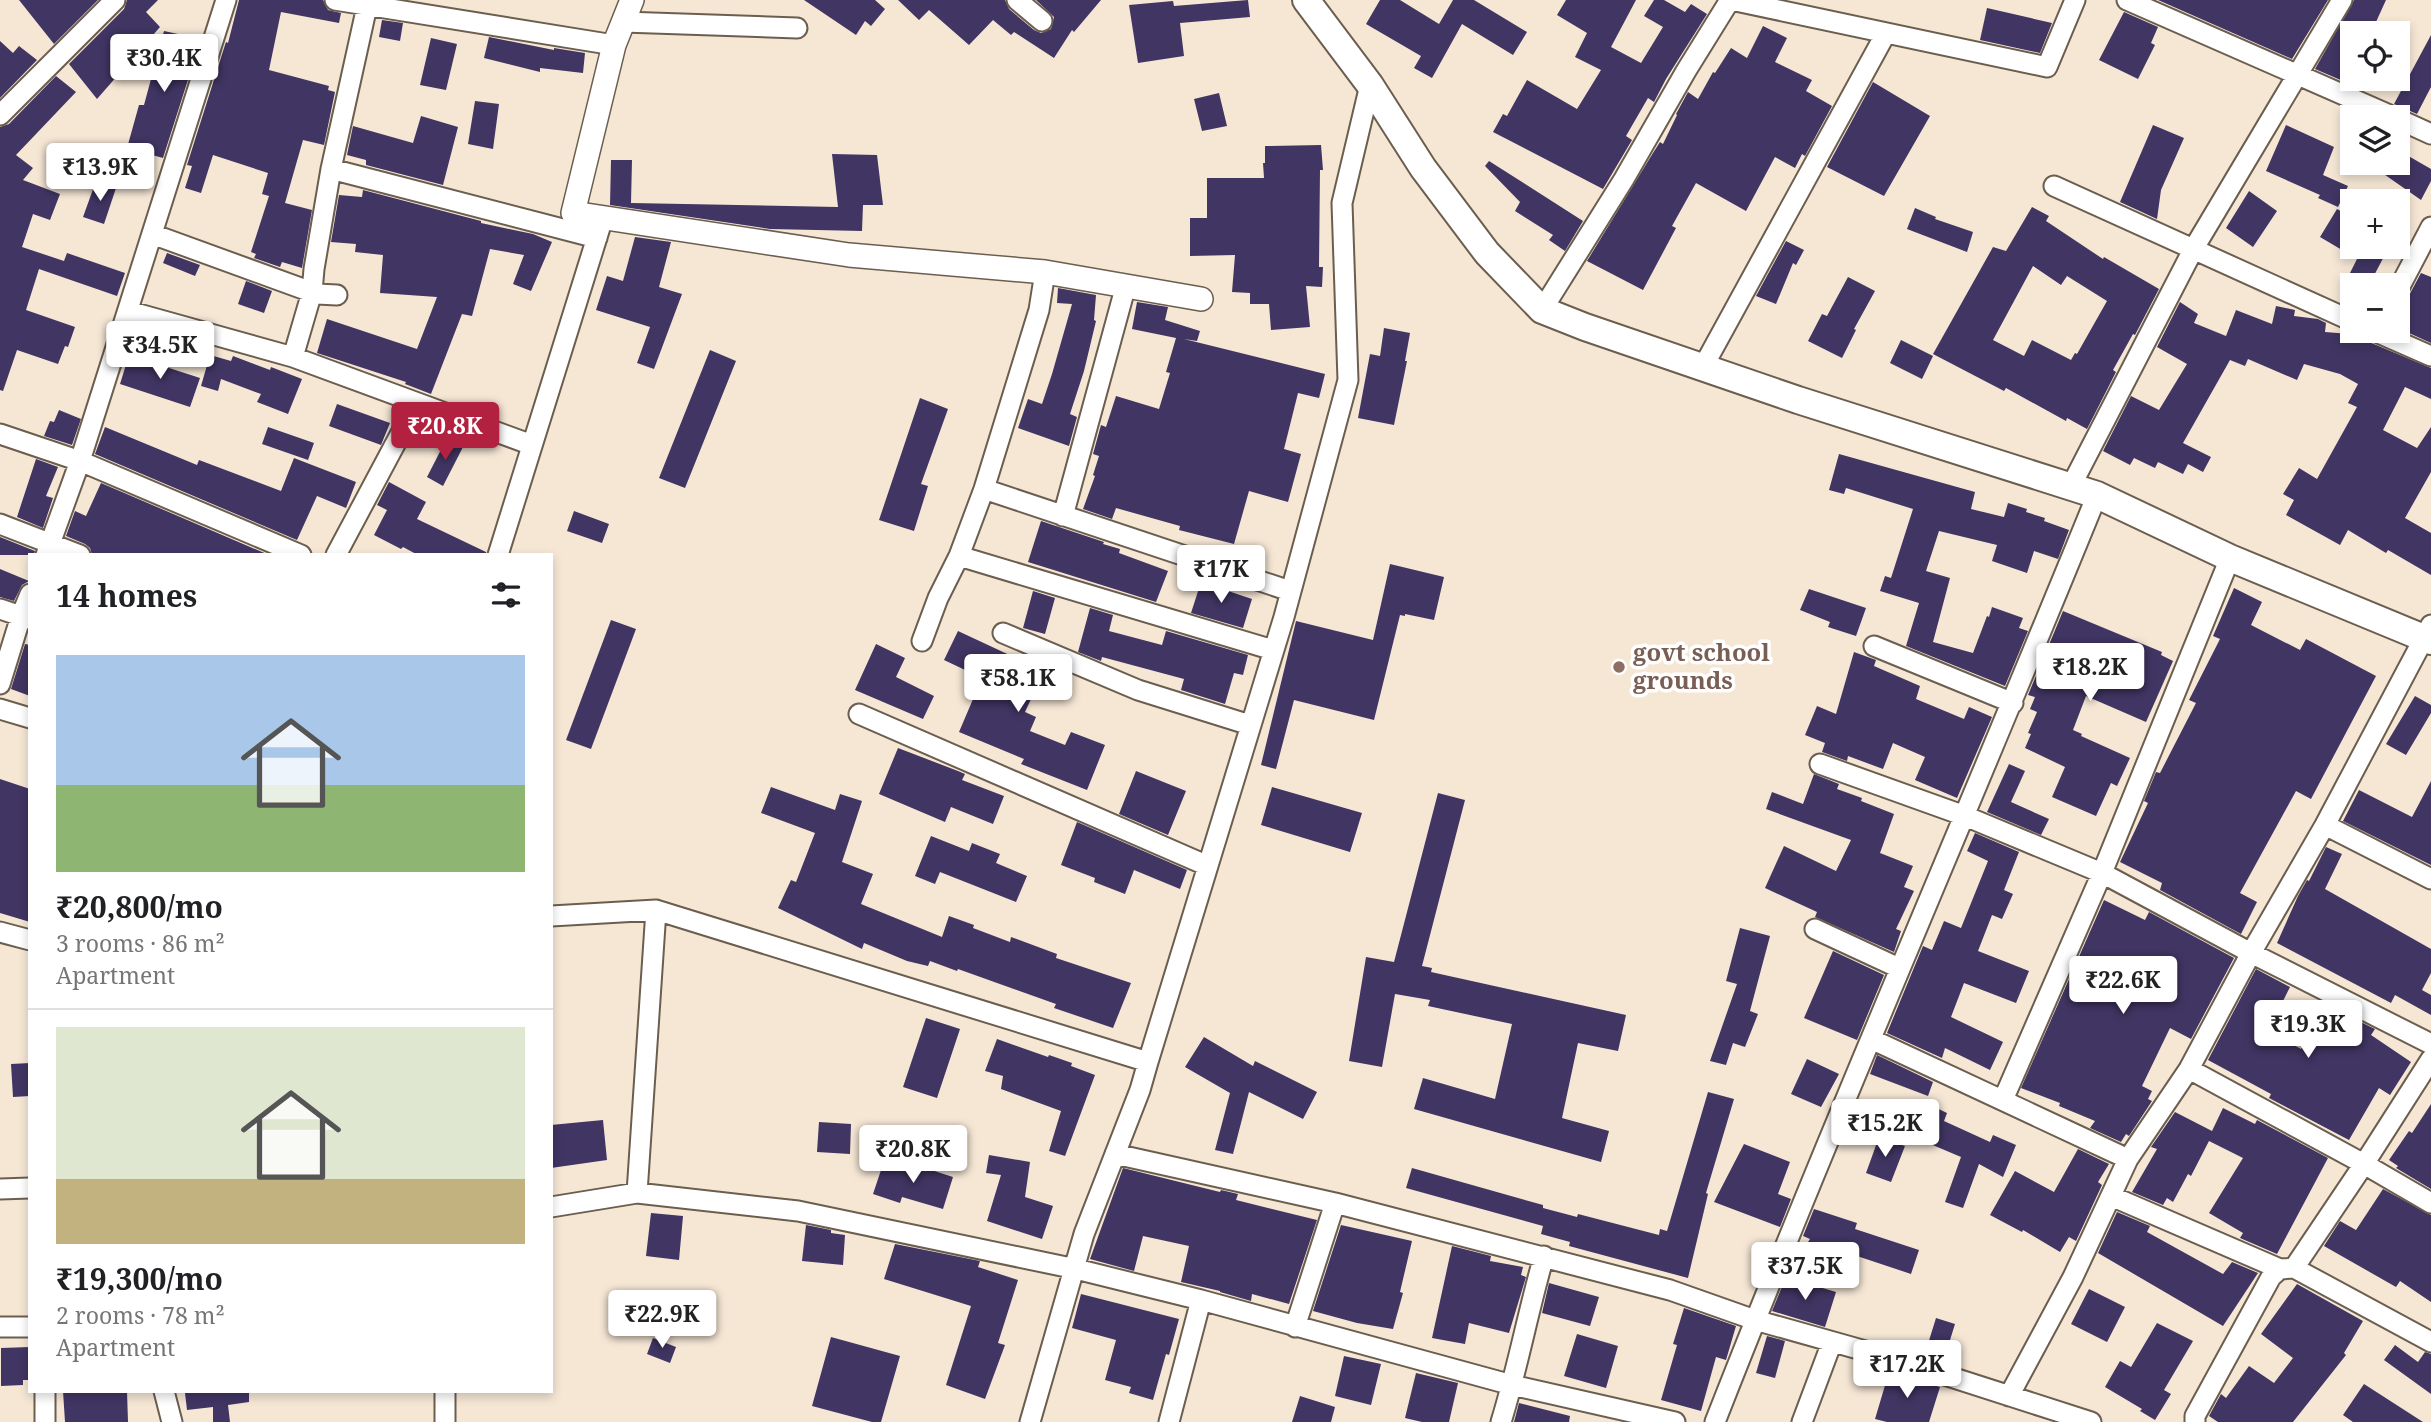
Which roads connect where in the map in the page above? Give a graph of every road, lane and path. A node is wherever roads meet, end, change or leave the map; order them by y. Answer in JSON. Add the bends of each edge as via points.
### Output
{"nodes":[{"id":1,"x":115,"y":0,"type":"edge"},
{"id":2,"x":226,"y":0,"type":"edge"},
{"id":3,"x":335,"y":0,"type":"edge"},
{"id":4,"x":632,"y":0,"type":"edge"},
{"id":5,"x":1017,"y":0,"type":"edge"},
{"id":6,"x":1306,"y":0,"type":"edge"},
{"id":7,"x":1731,"y":0,"type":"edge"},
{"id":8,"x":2075,"y":0,"type":"edge"},
{"id":9,"x":2127,"y":0,"type":"edge"},
{"id":10,"x":2342,"y":0,"type":"edge"},
{"id":11,"x":366,"y":6,"type":"junction"},
{"id":12,"x":1042,"y":21,"type":"dead end"},
{"id":13,"x":623,"y":22,"type":"junction"},
{"id":14,"x":797,"y":28,"type":"dead end"},
{"id":15,"x":1886,"y":33,"type":"junction"},
{"id":16,"x":614,"y":45,"type":"junction"},
{"id":17,"x":2299,"y":75,"type":"junction"},
{"id":18,"x":1370,"y":85,"type":"junction"},
{"id":19,"x":2367,"y":105,"type":"edge"},
{"id":20,"x":0,"y":115,"type":"edge"},
{"id":21,"x":2410,"y":124,"type":"edge"},
{"id":22,"x":2431,"y":134,"type":"edge"},
{"id":23,"x":331,"y":169,"type":"junction"},
{"id":24,"x":2054,"y":186,"type":"dead end"},
{"id":25,"x":2431,"y":227,"type":"edge"},
{"id":26,"x":600,"y":228,"type":"junction"},
{"id":27,"x":152,"y":234,"type":"junction"},
{"id":28,"x":2193,"y":248,"type":"junction"},
{"id":29,"x":1045,"y":272,"type":"junction"},
{"id":30,"x":2407,"y":273,"type":"edge"},
{"id":31,"x":1126,"y":285,"type":"junction"},
{"id":32,"x":312,"y":292,"type":"junction"},
{"id":33,"x":337,"y":295,"type":"dead end"},
{"id":34,"x":1201,"y":299,"type":"dead end"},
{"id":35,"x":1542,"y":310,"type":"junction"},
{"id":36,"x":128,"y":311,"type":"junction"},
{"id":37,"x":2340,"y":315,"type":"edge"},
{"id":38,"x":2402,"y":343,"type":"edge"},
{"id":39,"x":2431,"y":356,"type":"edge"},
{"id":40,"x":293,"y":357,"type":"junction"},
{"id":41,"x":1703,"y":367,"type":"junction"},
{"id":42,"x":417,"y":403,"type":"junction"},
{"id":43,"x":0,"y":434,"type":"edge"},
{"id":44,"x":532,"y":445,"type":"junction"},
{"id":45,"x":80,"y":461,"type":"junction"},
{"id":46,"x":2070,"y":488,"type":"junction"},
{"id":47,"x":984,"y":489,"type":"junction"},
{"id":48,"x":2097,"y":495,"type":"junction"},
{"id":49,"x":1063,"y":516,"type":"junction"},
{"id":50,"x":0,"y":524,"type":"edge"},
{"id":51,"x":48,"y":549,"type":"edge"},
{"id":52,"x":69,"y":553,"type":"edge"},
{"id":53,"x":296,"y":553,"type":"edge"},
{"id":54,"x":338,"y":553,"type":"edge"},
{"id":55,"x":499,"y":553,"type":"edge"},
{"id":56,"x":959,"y":555,"type":"junction"},
{"id":57,"x":2230,"y":558,"type":"junction"},
{"id":58,"x":1290,"y":591,"type":"junction"},
{"id":59,"x":0,"y":609,"type":"edge"},
{"id":60,"x":25,"y":617,"type":"edge"},
{"id":61,"x":1003,"y":633,"type":"dead end"},
{"id":62,"x":2429,"y":634,"type":"edge"},
{"id":63,"x":922,"y":641,"type":"dead end"},
{"id":64,"x":1874,"y":646,"type":"dead end"},
{"id":65,"x":1273,"y":650,"type":"junction"},
{"id":66,"x":0,"y":684,"type":"edge"},
{"id":67,"x":2013,"y":703,"type":"junction"},
{"id":68,"x":0,"y":709,"type":"edge"},
{"id":69,"x":859,"y":714,"type":"dead end"},
{"id":70,"x":28,"y":717,"type":"edge"},
{"id":71,"x":1250,"y":725,"type":"junction"},
{"id":72,"x":1820,"y":764,"type":"dead end"},
{"id":73,"x":1965,"y":816,"type":"junction"},
{"id":74,"x":2325,"y":825,"type":"junction"},
{"id":75,"x":1208,"y":866,"type":"junction"},
{"id":76,"x":2102,"y":873,"type":"junction"},
{"id":77,"x":2431,"y":879,"type":"edge"},
{"id":78,"x":656,"y":910,"type":"junction"},
{"id":79,"x":553,"y":916,"type":"edge"},
{"id":80,"x":1815,"y":929,"type":"dead end"},
{"id":81,"x":0,"y":932,"type":"edge"},
{"id":82,"x":28,"y":939,"type":"edge"},
{"id":83,"x":2251,"y":953,"type":"junction"},
{"id":84,"x":1899,"y":968,"type":"junction"},
{"id":85,"x":1871,"y":1039,"type":"junction"},
{"id":86,"x":2431,"y":1044,"type":"edge"},
{"id":87,"x":2431,"y":1059,"type":"edge"},
{"id":88,"x":1149,"y":1062,"type":"junction"},
{"id":89,"x":2189,"y":1069,"type":"junction"},
{"id":90,"x":2003,"y":1100,"type":"junction"},
{"id":91,"x":1115,"y":1154,"type":"junction"},
{"id":92,"x":2128,"y":1159,"type":"junction"},
{"id":93,"x":2364,"y":1164,"type":"junction"},
{"id":94,"x":28,"y":1188,"type":"edge"},
{"id":95,"x":0,"y":1189,"type":"edge"},
{"id":96,"x":637,"y":1193,"type":"junction"},
{"id":97,"x":2111,"y":1196,"type":"junction"},
{"id":98,"x":1335,"y":1203,"type":"junction"},
{"id":99,"x":2431,"y":1203,"type":"edge"},
{"id":100,"x":553,"y":1207,"type":"edge"},
{"id":101,"x":1544,"y":1256,"type":"junction"},
{"id":102,"x":1076,"y":1269,"type":"junction"},
{"id":103,"x":2287,"y":1269,"type":"junction"},
{"id":104,"x":1201,"y":1300,"type":"junction"},
{"id":105,"x":1755,"y":1320,"type":"junction"},
{"id":106,"x":0,"y":1327,"type":"edge"},
{"id":107,"x":28,"y":1327,"type":"edge"},
{"id":108,"x":1295,"y":1327,"type":"junction"},
{"id":109,"x":1832,"y":1342,"type":"junction"},
{"id":110,"x":2431,"y":1342,"type":"edge"},
{"id":111,"x":1513,"y":1385,"type":"junction"},
{"id":112,"x":45,"y":1393,"type":"edge"},
{"id":113,"x":165,"y":1393,"type":"edge"},
{"id":114,"x":445,"y":1393,"type":"edge"},
{"id":115,"x":2009,"y":1396,"type":"junction"},
{"id":116,"x":1608,"y":1415,"type":"edge"},
{"id":117,"x":45,"y":1422,"type":"edge"},
{"id":118,"x":172,"y":1422,"type":"edge"},
{"id":119,"x":445,"y":1422,"type":"edge"},
{"id":120,"x":1030,"y":1422,"type":"edge"},
{"id":121,"x":1169,"y":1422,"type":"edge"},
{"id":122,"x":1501,"y":1422,"type":"edge"},
{"id":123,"x":1675,"y":1422,"type":"edge"},
{"id":124,"x":1715,"y":1422,"type":"edge"},
{"id":125,"x":1802,"y":1422,"type":"edge"},
{"id":126,"x":2091,"y":1422,"type":"edge"},
{"id":127,"x":2195,"y":1422,"type":"edge"}],
"edges":[{"from":1,"to":20,"type":"street"},
{"from":2,"to":27,"type":"street"},
{"from":3,"to":11,"type":"street"},
{"from":4,"to":13,"type":"street"},
{"from":5,"to":12,"type":"street"},
{"from":6,"to":18,"type":"main road"},
{"from":7,"to":15,"type":"street"},
{"from":7,"to":35,"type":"street"},
{"from":8,"to":15,"type":"street","via":[[2047,67]]},
{"from":9,"to":17,"type":"street"},
{"from":10,"to":17,"type":"street"},
{"from":11,"to":16,"type":"street"},
{"from":11,"to":23,"type":"street"},
{"from":13,"to":14,"type":"street"},
{"from":13,"to":16,"type":"street"},
{"from":15,"to":41,"type":"street"},
{"from":16,"to":26,"type":"street","via":[[573,213]]},
{"from":17,"to":19,"type":"street"},
{"from":17,"to":28,"type":"street"},
{"from":18,"to":35,"type":"main road","via":[[1423,168],[1487,253]]},
{"from":18,"to":58,"type":"street","via":[[1342,203],[1348,380]]},
{"from":21,"to":22,"type":"street"},
{"from":23,"to":26,"type":"street"},
{"from":23,"to":32,"type":"street"},
{"from":24,"to":28,"type":"street"},
{"from":25,"to":30,"type":"street"},
{"from":26,"to":29,"type":"street"},
{"from":26,"to":44,"type":"street"},
{"from":27,"to":32,"type":"street"},
{"from":27,"to":36,"type":"street"},
{"from":28,"to":37,"type":"street"},
{"from":28,"to":46,"type":"street"},
{"from":29,"to":31,"type":"street"},
{"from":29,"to":47,"type":"street","via":[[1039,310]]},
{"from":31,"to":34,"type":"street"},
{"from":31,"to":49,"type":"street"},
{"from":32,"to":33,"type":"street"},
{"from":32,"to":40,"type":"street"},
{"from":35,"to":41,"type":"main road"},
{"from":36,"to":40,"type":"street"},
{"from":36,"to":45,"type":"street"},
{"from":38,"to":39,"type":"street"},
{"from":40,"to":42,"type":"street"},
{"from":41,"to":46,"type":"main road"},
{"from":42,"to":44,"type":"street"},
{"from":42,"to":54,"type":"street"},
{"from":43,"to":45,"type":"street"},
{"from":44,"to":55,"type":"street"},
{"from":45,"to":51,"type":"street"},
{"from":45,"to":53,"type":"street"},
{"from":46,"to":48,"type":"main road"},
{"from":47,"to":49,"type":"street"},
{"from":47,"to":56,"type":"street"},
{"from":48,"to":57,"type":"main road"},
{"from":48,"to":67,"type":"street"},
{"from":49,"to":58,"type":"street"},
{"from":50,"to":51,"type":"street"},
{"from":51,"to":52,"type":"street"},
{"from":56,"to":63,"type":"street"},
{"from":56,"to":65,"type":"street"},
{"from":57,"to":62,"type":"main road"},
{"from":57,"to":76,"type":"street"},
{"from":58,"to":65,"type":"street"},
{"from":59,"to":60,"type":"street"},
{"from":60,"to":66,"type":"street"},
{"from":61,"to":71,"type":"street","via":[[1138,690]]},
{"from":62,"to":74,"type":"street"},
{"from":64,"to":67,"type":"street"},
{"from":65,"to":71,"type":"street"},
{"from":67,"to":73,"type":"street"},
{"from":68,"to":70,"type":"street"},
{"from":69,"to":75,"type":"street"},
{"from":71,"to":75,"type":"street"},
{"from":72,"to":73,"type":"street"},
{"from":73,"to":76,"type":"street"},
{"from":73,"to":84,"type":"street"},
{"from":74,"to":77,"type":"street"},
{"from":74,"to":83,"type":"street"},
{"from":75,"to":88,"type":"street"},
{"from":76,"to":83,"type":"street"},
{"from":76,"to":90,"type":"street"},
{"from":78,"to":79,"type":"street"},
{"from":78,"to":88,"type":"street"},
{"from":78,"to":96,"type":"street"},
{"from":80,"to":84,"type":"street"},
{"from":81,"to":82,"type":"street"},
{"from":83,"to":86,"type":"street"},
{"from":83,"to":89,"type":"street"},
{"from":84,"to":85,"type":"street"},
{"from":85,"to":90,"type":"street"},
{"from":85,"to":105,"type":"street"},
{"from":87,"to":93,"type":"street"},
{"from":88,"to":91,"type":"street"},
{"from":89,"to":92,"type":"street"},
{"from":89,"to":93,"type":"street"},
{"from":90,"to":92,"type":"street"},
{"from":91,"to":98,"type":"street"},
{"from":91,"to":102,"type":"street","via":[[1084,1234]]},
{"from":92,"to":97,"type":"street"},
{"from":93,"to":99,"type":"street"},
{"from":93,"to":103,"type":"street"},
{"from":94,"to":95,"type":"street"},
{"from":96,"to":100,"type":"street"},
{"from":96,"to":102,"type":"street","via":[[798,1211]]},
{"from":97,"to":103,"type":"street"},
{"from":97,"to":115,"type":"street"},
{"from":98,"to":101,"type":"street"},
{"from":98,"to":108,"type":"street"},
{"from":101,"to":105,"type":"street","via":[[1670,1290]]},
{"from":101,"to":111,"type":"street"},
{"from":102,"to":104,"type":"street"},
{"from":102,"to":120,"type":"street"},
{"from":103,"to":110,"type":"street"},
{"from":103,"to":127,"type":"street","via":[[2271,1277]]},
{"from":104,"to":108,"type":"street"},
{"from":104,"to":121,"type":"street"},
{"from":105,"to":109,"type":"street"},
{"from":105,"to":124,"type":"street"},
{"from":106,"to":107,"type":"street"},
{"from":108,"to":111,"type":"street"},
{"from":109,"to":115,"type":"street"},
{"from":109,"to":125,"type":"street"},
{"from":111,"to":116,"type":"street"},
{"from":111,"to":122,"type":"street"},
{"from":112,"to":117,"type":"street"},
{"from":113,"to":118,"type":"street"},
{"from":114,"to":119,"type":"street"},
{"from":115,"to":126,"type":"street"},
{"from":116,"to":123,"type":"street"}]}
